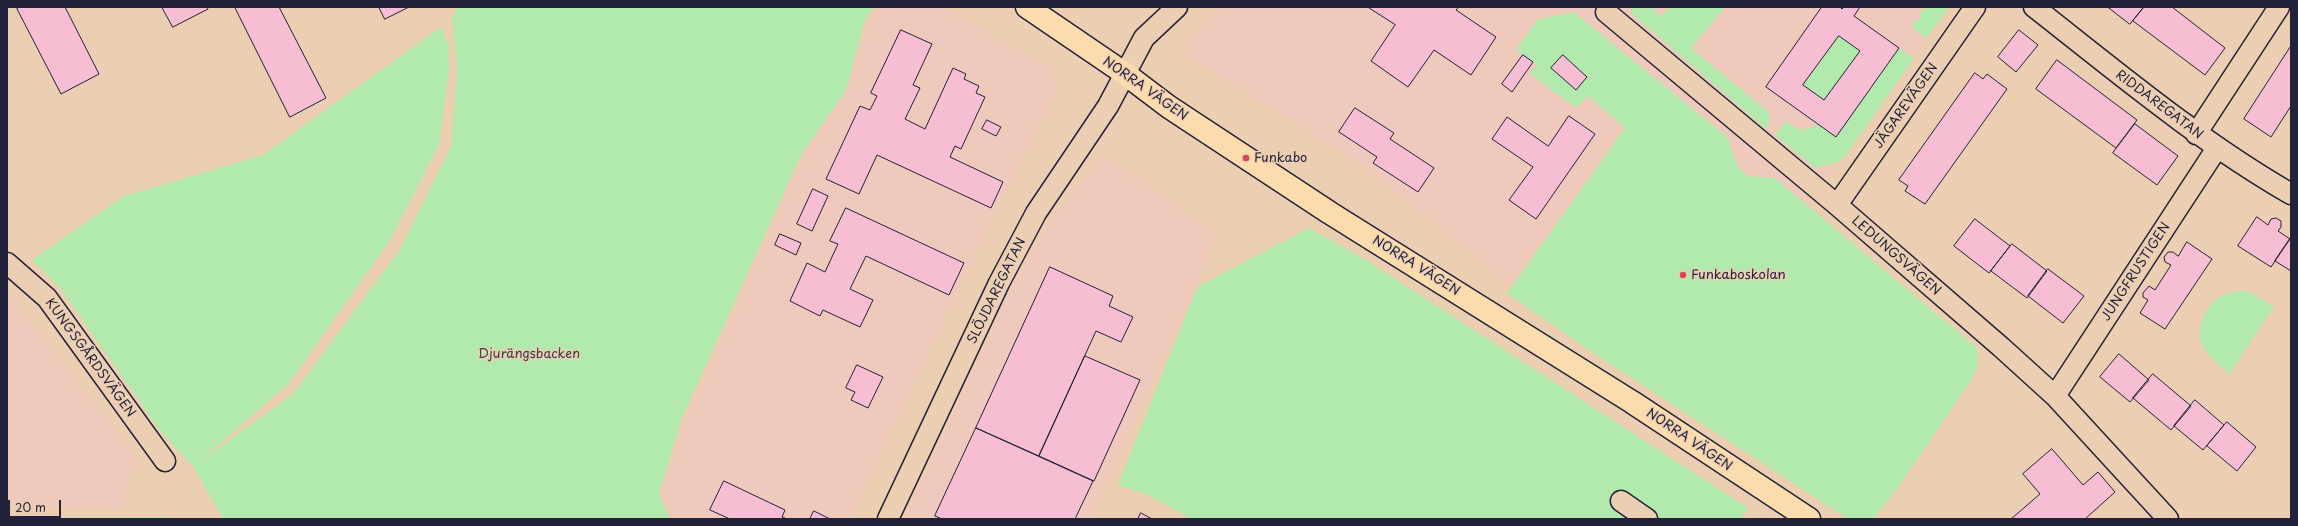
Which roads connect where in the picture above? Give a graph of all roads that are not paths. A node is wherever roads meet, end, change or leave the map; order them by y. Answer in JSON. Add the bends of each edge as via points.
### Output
{"nodes":[{"id":1,"x":1027,"y":7,"type":"edge"},
{"id":2,"x":1177,"y":7,"type":"edge"},
{"id":3,"x":1975,"y":7,"type":"edge"},
{"id":4,"x":2034,"y":7,"type":"edge"},
{"id":5,"x":2279,"y":7,"type":"edge"},
{"id":6,"x":1606,"y":12,"type":"dead end"},
{"id":7,"x":1124,"y":73,"type":"junction"},
{"id":8,"x":2196,"y":134,"type":"junction"},
{"id":9,"x":2217,"y":148,"type":"junction"},
{"id":10,"x":2291,"y":194,"type":"edge"},
{"id":11,"x":1838,"y":205,"type":"junction"},
{"id":12,"x":7,"y":263,"type":"edge"},
{"id":13,"x":2055,"y":396,"type":"junction"},
{"id":14,"x":165,"y":461,"type":"dead end"},
{"id":15,"x":1621,"y":501,"type":"dead end"},
{"id":16,"x":888,"y":519,"type":"edge"},
{"id":17,"x":1647,"y":519,"type":"edge"},
{"id":18,"x":1809,"y":519,"type":"edge"},
{"id":19,"x":2168,"y":519,"type":"edge"}],
"edges":[{"from":1,"to":7,"type":"main road","name":"NORRA VÄGEN"},
{"from":2,"to":7,"type":"street","name":"SLÖJDAREGATAN","via":[[1144,38]]},
{"from":3,"to":11,"type":"street","name":"JÄGAREVÄGEN"},
{"from":4,"to":8,"type":"street","name":"RIDDAREGATAN"},
{"from":5,"to":8,"type":"street"},
{"from":6,"to":11,"type":"street","name":"LEDUNGSVÄGEN"},
{"from":7,"to":16,"type":"street","name":"SLÖJDAREGATAN","via":[[1108,106],[1036,213]]},
{"from":7,"to":18,"type":"main road","name":"NORRA VÄGEN","via":[[1169,107],[1330,213],[1632,402]]},
{"from":8,"to":9,"type":"street","name":"RIDDAREGATAN"},
{"from":9,"to":10,"type":"street","name":"RIDDAREGATAN"},
{"from":9,"to":13,"type":"street","name":"JUNGFRUSTIGEN"},
{"from":11,"to":13,"type":"street","name":"LEDUNGSVÄGEN"},
{"from":12,"to":14,"type":"street","name":"KUNGSGÅRDSVÄGEN","via":[[47,298]]},
{"from":13,"to":19,"type":"street","name":"LEDUNGSVÄGEN"},
{"from":15,"to":17,"type":"street"}]}
